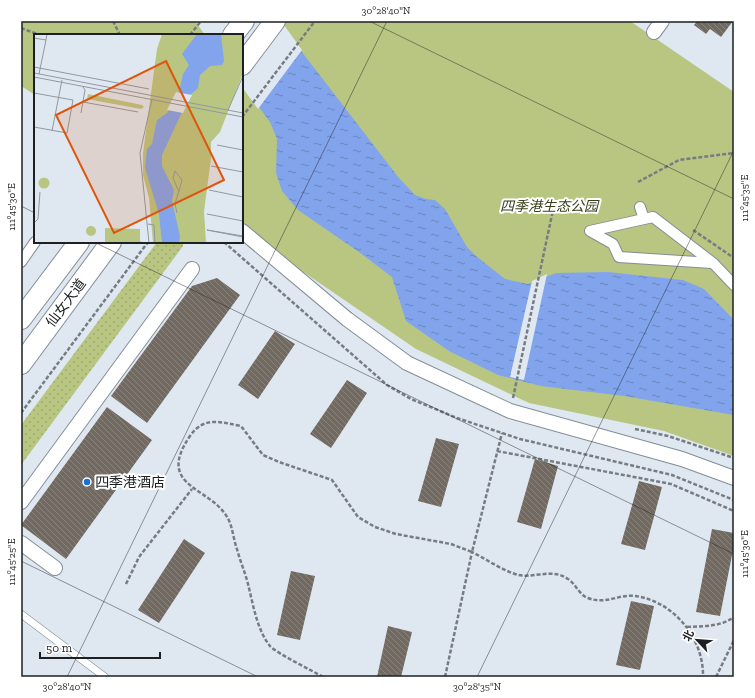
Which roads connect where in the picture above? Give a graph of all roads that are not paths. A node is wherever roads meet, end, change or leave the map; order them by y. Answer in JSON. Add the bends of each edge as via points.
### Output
{"nodes":[{"id":1,"x":244,"y":21,"type":"edge"},
{"id":2,"x":275,"y":21,"type":"edge"},
{"id":3,"x":235,"y":34,"type":"edge"},
{"id":4,"x":243,"y":64,"type":"edge"},
{"id":5,"x":640,"y":207,"type":"dead end"},
{"id":6,"x":644,"y":219,"type":"junction"},
{"id":7,"x":243,"y":232,"type":"edge"},
{"id":8,"x":35,"y":243,"type":"edge"},
{"id":9,"x":77,"y":243,"type":"edge"},
{"id":10,"x":110,"y":243,"type":"edge"},
{"id":11,"x":21,"y":262,"type":"edge"},
{"id":12,"x":713,"y":263,"type":"junction"},
{"id":13,"x":192,"y":269,"type":"dead end"},
{"id":14,"x":734,"y":285,"type":"edge"},
{"id":15,"x":21,"y":319,"type":"edge"},
{"id":16,"x":21,"y":364,"type":"edge"},
{"id":17,"x":734,"y":478,"type":"edge"},
{"id":18,"x":21,"y":502,"type":"edge"},
{"id":19,"x":21,"y":542,"type":"edge"},
{"id":20,"x":55,"y":568,"type":"dead end"},
{"id":21,"x":21,"y":614,"type":"edge"},
{"id":22,"x":105,"y":677,"type":"edge"}],
"edges":[{"from":1,"to":3,"type":"main road"},
{"from":2,"to":4,"type":"main road"},
{"from":5,"to":6,"type":"street"},
{"from":6,"to":12,"type":"street","via":[[653,217]]},
{"from":6,"to":12,"type":"street","via":[[590,231],[613,244],[619,257]]},
{"from":7,"to":17,"type":"street","via":[[347,319],[407,363],[510,411],[682,459]]},
{"from":8,"to":11,"type":"street"},
{"from":9,"to":15,"type":"main road","name":"仙女大道"},
{"from":10,"to":16,"type":"main road","name":"仙女大道"},
{"from":12,"to":14,"type":"street"},
{"from":13,"to":18,"type":"street"},
{"from":19,"to":20,"type":"street"},
{"from":21,"to":22,"type":"lane"}]}
